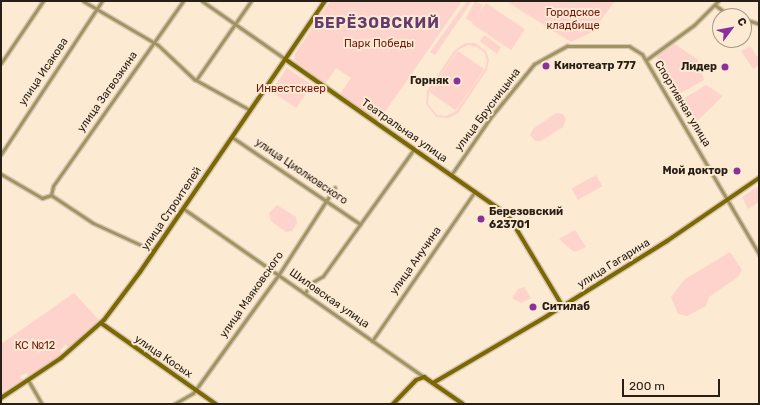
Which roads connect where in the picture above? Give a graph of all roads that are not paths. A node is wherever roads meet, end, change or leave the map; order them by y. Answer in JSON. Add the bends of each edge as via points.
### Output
{"nodes":[{"id":1,"x":43,"y":1,"type":"edge"},
{"id":2,"x":83,"y":1,"type":"edge"},
{"id":3,"x":102,"y":1,"type":"edge"},
{"id":4,"x":183,"y":1,"type":"edge"},
{"id":5,"x":202,"y":1,"type":"edge"},
{"id":6,"x":251,"y":1,"type":"edge"},
{"id":7,"x":325,"y":1,"type":"edge"},
{"id":8,"x":718,"y":1,"type":"edge"},
{"id":9,"x":715,"y":5,"type":"junction"},
{"id":10,"x":719,"y":8,"type":"edge"},
{"id":11,"x":97,"y":9,"type":"junction"},
{"id":12,"x":235,"y":24,"type":"junction"},
{"id":13,"x":153,"y":43,"type":"junction"},
{"id":14,"x":635,"y":48,"type":"joint"},
{"id":15,"x":285,"y":59,"type":"junction"},
{"id":16,"x":646,"y":60,"type":"junction"},
{"id":17,"x":1,"y":63,"type":"edge"},
{"id":18,"x":196,"y":80,"type":"junction"},
{"id":19,"x":250,"y":110,"type":"junction"},
{"id":20,"x":232,"y":137,"type":"junction"},
{"id":21,"x":414,"y":149,"type":"junction"},
{"id":22,"x":1,"y":154,"type":"edge"},
{"id":23,"x":1,"y":174,"type":"edge"},
{"id":24,"x":451,"y":175,"type":"junction"},
{"id":25,"x":759,"y":178,"type":"edge"},
{"id":26,"x":335,"y":187,"type":"dead end"},
{"id":27,"x":475,"y":192,"type":"junction"},
{"id":28,"x":51,"y":195,"type":"junction"},
{"id":29,"x":729,"y":199,"type":"junction"},
{"id":30,"x":326,"y":200,"type":"junction"},
{"id":31,"x":184,"y":209,"type":"junction"},
{"id":32,"x":360,"y":224,"type":"junction"},
{"id":33,"x":154,"y":251,"type":"junction"},
{"id":34,"x":759,"y":254,"type":"edge"},
{"id":35,"x":279,"y":274,"type":"junction"},
{"id":36,"x":305,"y":293,"type":"junction"},
{"id":37,"x":563,"y":307,"type":"junction"},
{"id":38,"x":101,"y":323,"type":"junction"},
{"id":39,"x":372,"y":341,"type":"junction"},
{"id":40,"x":424,"y":377,"type":"junction"},
{"id":41,"x":28,"y":380,"type":"junction"},
{"id":42,"x":433,"y":383,"type":"junction"},
{"id":43,"x":195,"y":390,"type":"junction"},
{"id":44,"x":1,"y":398,"type":"edge"},
{"id":45,"x":42,"y":404,"type":"edge"},
{"id":46,"x":174,"y":404,"type":"edge"},
{"id":47,"x":216,"y":404,"type":"edge"},
{"id":48,"x":393,"y":404,"type":"edge"},
{"id":49,"x":463,"y":404,"type":"edge"}],
"edges":[{"from":1,"to":17,"type":"street"},
{"from":2,"to":11,"type":"street"},
{"from":3,"to":11,"type":"street","name":"улица Исакова"},
{"from":4,"to":13,"type":"street","name":"улица Загвозкина"},
{"from":5,"to":12,"type":"street","name":"Театральная улица"},
{"from":6,"to":12,"type":"street"},
{"from":7,"to":15,"type":"street","name":"улица Строителей"},
{"from":8,"to":9,"type":"street"},
{"from":9,"to":10,"type":"street"},
{"from":9,"to":16,"type":"street","via":[[694,25]]},
{"from":11,"to":13,"type":"street"},
{"from":11,"to":22,"type":"street","name":"улица Исакова"},
{"from":12,"to":15,"type":"street","name":"Театральная улица"},
{"from":12,"to":18,"type":"street"},
{"from":13,"to":18,"type":"street"},
{"from":13,"to":28,"type":"street","name":"улица Загвозкина","via":[[53,186]]},
{"from":14,"to":16,"type":"street","name":"Спортивная улица"},
{"from":14,"to":24,"type":"street","name":"улица Брусницына","via":[[623,45],[567,46],[534,64],[490,118]]},
{"from":15,"to":19,"type":"street","name":"улица Строителей"},
{"from":15,"to":21,"type":"street","name":"Театральная улица"},
{"from":16,"to":29,"type":"street","name":"Спортивная улица"},
{"from":18,"to":19,"type":"street"},
{"from":19,"to":20,"type":"street","name":"улица Строителей"},
{"from":20,"to":30,"type":"street","name":"улица Циолковского"},
{"from":20,"to":31,"type":"street","name":"улица Строителей"},
{"from":21,"to":24,"type":"street","name":"Театральная улица"},
{"from":21,"to":32,"type":"street"},
{"from":23,"to":28,"type":"street","via":[[42,198]]},
{"from":24,"to":27,"type":"street","name":"Театральная улица"},
{"from":25,"to":29,"type":"street","name":"улица Гагарина"},
{"from":26,"to":30,"type":"street","name":"улица Маяковского"},
{"from":27,"to":37,"type":"street","name":"Театральная улица","via":[[508,215]]},
{"from":27,"to":39,"type":"street","name":"улица Анучина"},
{"from":28,"to":33,"type":"street","via":[[93,223]]},
{"from":29,"to":34,"type":"street","name":"Спортивная улица"},
{"from":29,"to":37,"type":"street","name":"улица Гагарина"},
{"from":30,"to":32,"type":"street","name":"улица Циолковского"},
{"from":30,"to":35,"type":"street","name":"улица Маяковского"},
{"from":31,"to":33,"type":"street","name":"улица Строителей"},
{"from":31,"to":35,"type":"street","name":"Шиловская улица"},
{"from":32,"to":36,"type":"street","via":[[323,276],[311,283]]},
{"from":33,"to":38,"type":"street","name":"улица Строителей"},
{"from":35,"to":36,"type":"street","name":"Шиловская улица"},
{"from":35,"to":43,"type":"street","name":"улица Маяковского"},
{"from":36,"to":39,"type":"street","name":"Шиловская улица"},
{"from":37,"to":42,"type":"street","name":"улица Гагарина"},
{"from":38,"to":41,"type":"street","name":"улица Строителей","via":[[69,352]]},
{"from":38,"to":43,"type":"street","name":"улица Косых"},
{"from":39,"to":40,"type":"street","name":"Шиловская улица"},
{"from":40,"to":42,"type":"street","name":"Шиловская улица"},
{"from":40,"to":48,"type":"street","via":[[416,380]]},
{"from":41,"to":44,"type":"street","name":"улица Строителей"},
{"from":41,"to":45,"type":"street"},
{"from":42,"to":49,"type":"street","name":"Шиловская улица"},
{"from":43,"to":46,"type":"street","name":"улица Маяковского"},
{"from":43,"to":47,"type":"street","name":"улица Косых"}]}
